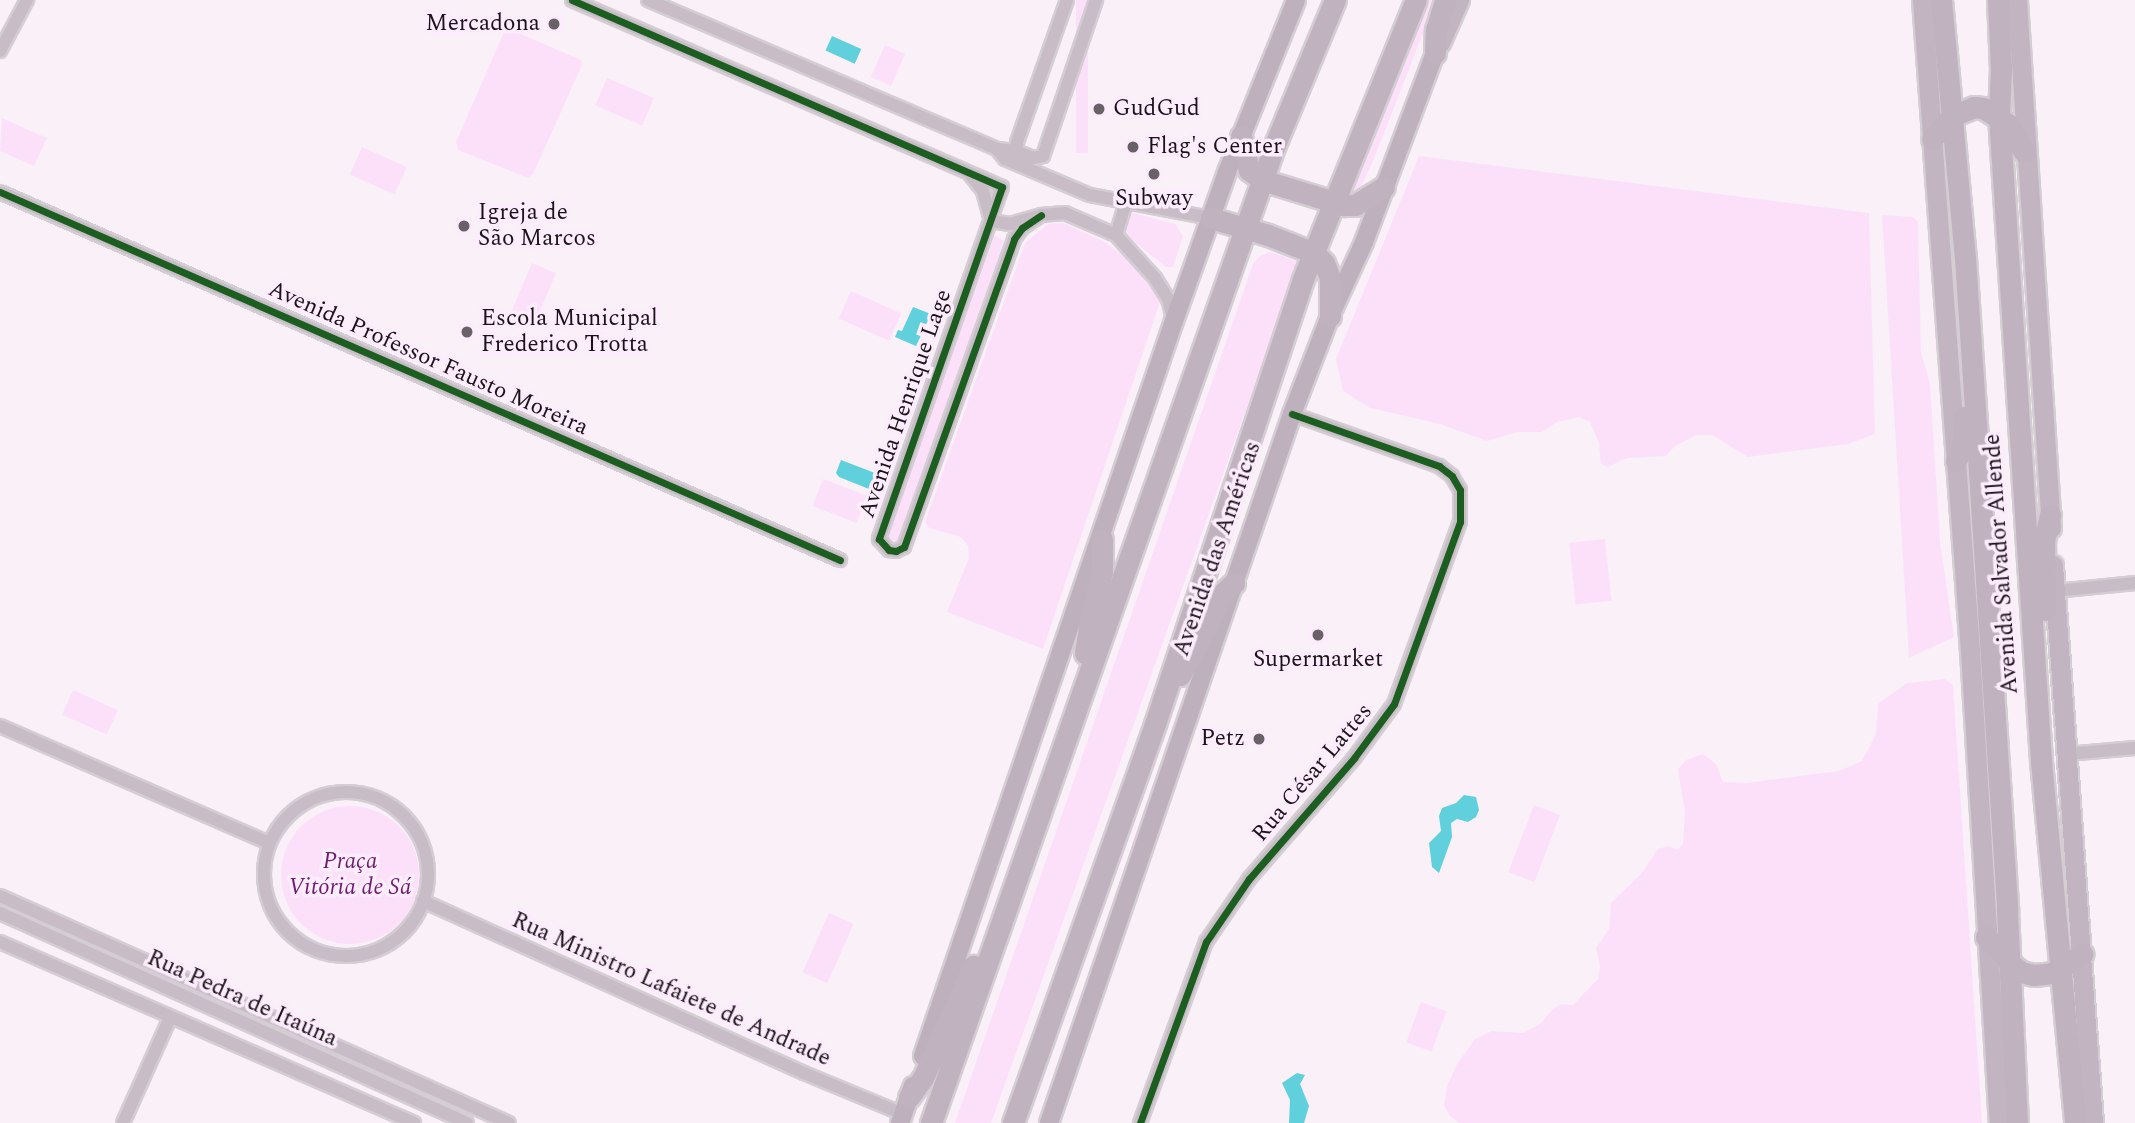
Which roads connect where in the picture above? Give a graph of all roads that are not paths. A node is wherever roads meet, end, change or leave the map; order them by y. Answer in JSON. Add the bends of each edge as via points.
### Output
{"nodes":[{"id":1,"x":27,"y":0,"type":"edge"},
{"id":2,"x":572,"y":0,"type":"edge"},
{"id":3,"x":648,"y":0,"type":"edge"},
{"id":4,"x":1067,"y":0,"type":"edge"},
{"id":5,"x":1096,"y":0,"type":"edge"},
{"id":6,"x":1296,"y":0,"type":"edge"},
{"id":7,"x":1335,"y":0,"type":"edge"},
{"id":8,"x":1416,"y":0,"type":"edge"},
{"id":9,"x":1446,"y":0,"type":"edge"},
{"id":10,"x":1459,"y":0,"type":"edge"},
{"id":11,"x":1922,"y":0,"type":"edge"},
{"id":12,"x":1941,"y":0,"type":"edge"},
{"id":13,"x":1998,"y":0,"type":"edge"},
{"id":14,"x":2017,"y":0,"type":"edge"},
{"id":15,"x":0,"y":51,"type":"edge"},
{"id":16,"x":1436,"y":53,"type":"junction"},
{"id":17,"x":1952,"y":116,"type":"junction"},
{"id":18,"x":1999,"y":116,"type":"junction"},
{"id":19,"x":1241,"y":135,"type":"junction"},
{"id":20,"x":1932,"y":139,"type":"junction"},
{"id":21,"x":997,"y":149,"type":"junction"},
{"id":22,"x":1016,"y":151,"type":"junction"},
{"id":23,"x":2024,"y":152,"type":"junction"},
{"id":24,"x":969,"y":172,"type":"junction"},
{"id":25,"x":1262,"y":180,"type":"junction"},
{"id":26,"x":1384,"y":187,"type":"junction"},
{"id":27,"x":0,"y":192,"type":"edge"},
{"id":28,"x":1126,"y":203,"type":"junction"},
{"id":29,"x":1334,"y":204,"type":"junction"},
{"id":30,"x":1041,"y":215,"type":"junction"},
{"id":31,"x":1211,"y":218,"type":"junction"},
{"id":32,"x":992,"y":221,"type":"junction"},
{"id":33,"x":1245,"y":228,"type":"junction"},
{"id":34,"x":1116,"y":235,"type":"junction"},
{"id":35,"x":1314,"y":253,"type":"junction"},
{"id":36,"x":1965,"y":258,"type":"junction"},
{"id":37,"x":1330,"y":316,"type":"junction"},
{"id":38,"x":1174,"y":321,"type":"junction"},
{"id":39,"x":1292,"y":415,"type":"junction"},
{"id":40,"x":1956,"y":461,"type":"junction"},
{"id":41,"x":2050,"y":515,"type":"junction"},
{"id":42,"x":1102,"y":539,"type":"junction"},
{"id":43,"x":840,"y":560,"type":"dead end"},
{"id":44,"x":1234,"y":583,"type":"junction"},
{"id":45,"x":2135,"y":583,"type":"edge"},
{"id":46,"x":2055,"y":591,"type":"junction"},
{"id":47,"x":1077,"y":702,"type":"junction"},
{"id":48,"x":1155,"y":724,"type":"junction"},
{"id":49,"x":0,"y":726,"type":"edge"},
{"id":50,"x":2135,"y":748,"type":"edge"},
{"id":51,"x":2067,"y":754,"type":"junction"},
{"id":52,"x":2041,"y":761,"type":"junction"},
{"id":53,"x":269,"y":843,"type":"junction"},
{"id":54,"x":1011,"y":894,"type":"junction"},
{"id":55,"x":0,"y":896,"type":"edge"},
{"id":56,"x":423,"y":901,"type":"junction"},
{"id":57,"x":0,"y":913,"type":"edge"},
{"id":58,"x":1986,"y":937,"type":"junction"},
{"id":59,"x":0,"y":942,"type":"edge"},
{"id":60,"x":2082,"y":954,"type":"junction"},
{"id":61,"x":2010,"y":963,"type":"junction"},
{"id":62,"x":2062,"y":968,"type":"junction"},
{"id":63,"x":170,"y":1018,"type":"junction"},
{"id":64,"x":1024,"y":1090,"type":"junction"},
{"id":65,"x":904,"y":1111,"type":"edge"},
{"id":66,"x":398,"y":1120,"type":"edge"},
{"id":67,"x":123,"y":1123,"type":"edge"},
{"id":68,"x":414,"y":1123,"type":"edge"},
{"id":69,"x":467,"y":1123,"type":"edge"},
{"id":70,"x":509,"y":1123,"type":"edge"},
{"id":71,"x":931,"y":1123,"type":"edge"},
{"id":72,"x":1013,"y":1123,"type":"edge"},
{"id":73,"x":1020,"y":1123,"type":"edge"},
{"id":74,"x":1049,"y":1123,"type":"edge"},
{"id":75,"x":1140,"y":1123,"type":"edge"},
{"id":76,"x":1999,"y":1123,"type":"edge"},
{"id":77,"x":2017,"y":1123,"type":"edge"},
{"id":78,"x":2076,"y":1123,"type":"edge"},
{"id":79,"x":2093,"y":1123,"type":"edge"}],
"edges":[{"from":1,"to":15,"type":"street"},
{"from":2,"to":24,"type":"street"},
{"from":3,"to":21,"type":"street"},
{"from":4,"to":22,"type":"street"},
{"from":5,"to":22,"type":"street","via":[[1043,156],[1033,158]]},
{"from":6,"to":19,"type":"main road"},
{"from":7,"to":25,"type":"highway"},
{"from":8,"to":29,"type":"highway","name":"Avenida das Américas"},
{"from":9,"to":16,"type":"highway","via":[[1436,30]]},
{"from":10,"to":16,"type":"main road","name":"Avenida das Américas"},
{"from":11,"to":20,"type":"main road","name":"Avenida Salvador Allende"},
{"from":12,"to":17,"type":"highway","name":"Avenida Salvador Allende"},
{"from":13,"to":18,"type":"highway","name":"Avenida Salvador Allende"},
{"from":14,"to":23,"type":"main road"},
{"from":16,"to":26,"type":"main road","name":"Avenida das Américas"},
{"from":17,"to":18,"type":"highway","via":[[1974,107]]},
{"from":17,"to":20,"type":"highway"},
{"from":17,"to":36,"type":"highway","name":"Avenida Salvador Allende"},
{"from":18,"to":23,"type":"highway"},
{"from":18,"to":52,"type":"highway","name":"Avenida Salvador Allende"},
{"from":19,"to":25,"type":"highway","via":[[1250,170]]},
{"from":19,"to":31,"type":"main road"},
{"from":20,"to":40,"type":"main road","name":"Avenida Salvador Allende"},
{"from":21,"to":22,"type":"street"},
{"from":21,"to":28,"type":"street","via":[[1005,159],[1040,175],[1090,195]]},
{"from":23,"to":41,"type":"main road"},
{"from":24,"to":32,"type":"street","via":[[983,191]]},
{"from":24,"to":32,"type":"street","name":"Avenida Henrique Lage","via":[[1002,187]]},
{"from":25,"to":29,"type":"highway"},
{"from":25,"to":33,"type":"highway"},
{"from":26,"to":29,"type":"highway","via":[[1355,205]]},
{"from":26,"to":37,"type":"main road","name":"Avenida das Américas"},
{"from":27,"to":43,"type":"street","name":"Avenida Professor Fausto Moreira"},
{"from":28,"to":31,"type":"street"},
{"from":28,"to":34,"type":"street"},
{"from":29,"to":35,"type":"highway","name":"Avenida das Américas"},
{"from":30,"to":32,"type":"street","via":[[1010,224]]},
{"from":30,"to":32,"type":"street","name":"Avenida Henrique Lage","via":[[1014,239],[904,547],[889,550],[879,539]]},
{"from":30,"to":34,"type":"street","via":[[1065,213]]},
{"from":31,"to":33,"type":"highway"},
{"from":31,"to":38,"type":"main road"},
{"from":33,"to":35,"type":"highway"},
{"from":33,"to":47,"type":"highway"},
{"from":34,"to":38,"type":"street","via":[[1154,278],[1168,299]]},
{"from":35,"to":37,"type":"highway","via":[[1328,270]]},
{"from":35,"to":48,"type":"highway","name":"Avenida das Américas"},
{"from":36,"to":40,"type":"highway","via":[[1960,280],[1964,433]]},
{"from":36,"to":61,"type":"highway","name":"Avenida Salvador Allende"},
{"from":37,"to":39,"type":"main road","name":"Avenida das Américas"},
{"from":38,"to":42,"type":"main road"},
{"from":39,"to":44,"type":"main road","name":"Avenida das Américas"},
{"from":39,"to":75,"type":"street","name":"Rua César Lattes","via":[[1439,466],[1460,490],[1460,522],[1394,704],[1354,758],[1249,879],[1206,942]]},
{"from":40,"to":58,"type":"main road","name":"Avenida Salvador Allende"},
{"from":41,"to":46,"type":"main road"},
{"from":41,"to":52,"type":"highway","via":[[2044,541],[2045,745]]},
{"from":42,"to":47,"type":"highway","via":[[1102,572]]},
{"from":42,"to":65,"type":"main road"},
{"from":44,"to":48,"type":"highway","via":[[1221,595]]},
{"from":44,"to":74,"type":"main road","name":"Avenida das Américas"},
{"from":45,"to":46,"type":"street"},
{"from":46,"to":51,"type":"main road"},
{"from":47,"to":54,"type":"highway"},
{"from":48,"to":64,"type":"highway","name":"Avenida das Américas"},
{"from":49,"to":53,"type":"street"},
{"from":50,"to":51,"type":"street"},
{"from":51,"to":60,"type":"main road"},
{"from":52,"to":62,"type":"highway","name":"Avenida Salvador Allende"},
{"from":53,"to":56,"type":"street","via":[[284,819],[315,799],[333,793],[361,793],[388,803],[409,821],[423,845],[428,874]]},
{"from":53,"to":56,"type":"street","via":[[266,895],[276,919],[294,938],[316,951],[342,956],[380,948],[411,924]]},
{"from":54,"to":65,"type":"highway","via":[[984,937]]},
{"from":54,"to":71,"type":"highway"},
{"from":55,"to":70,"type":"street"},
{"from":56,"to":65,"type":"street","name":"Rua Ministro Lafaiete de Andrade","via":[[804,1073]]},
{"from":57,"to":69,"type":"street","name":"Rua Pedra de Itaúna"},
{"from":58,"to":61,"type":"highway"},
{"from":58,"to":76,"type":"main road","name":"Avenida Salvador Allende"},
{"from":59,"to":63,"type":"street","name":"Rua Pedra de Itaúna"},
{"from":60,"to":62,"type":"highway"},
{"from":60,"to":79,"type":"main road"},
{"from":61,"to":62,"type":"highway","via":[[2034,975]]},
{"from":61,"to":77,"type":"highway","name":"Avenida Salvador Allende"},
{"from":62,"to":78,"type":"highway","name":"Avenida Salvador Allende"},
{"from":63,"to":66,"type":"street","name":"Rua Pedra de Itaúna"},
{"from":63,"to":67,"type":"street"},
{"from":64,"to":72,"type":"highway","name":"Avenida das Américas"},
{"from":64,"to":73,"type":"highway"},
{"from":66,"to":68,"type":"street","name":"Rua Pedra de Itaúna"}]}
